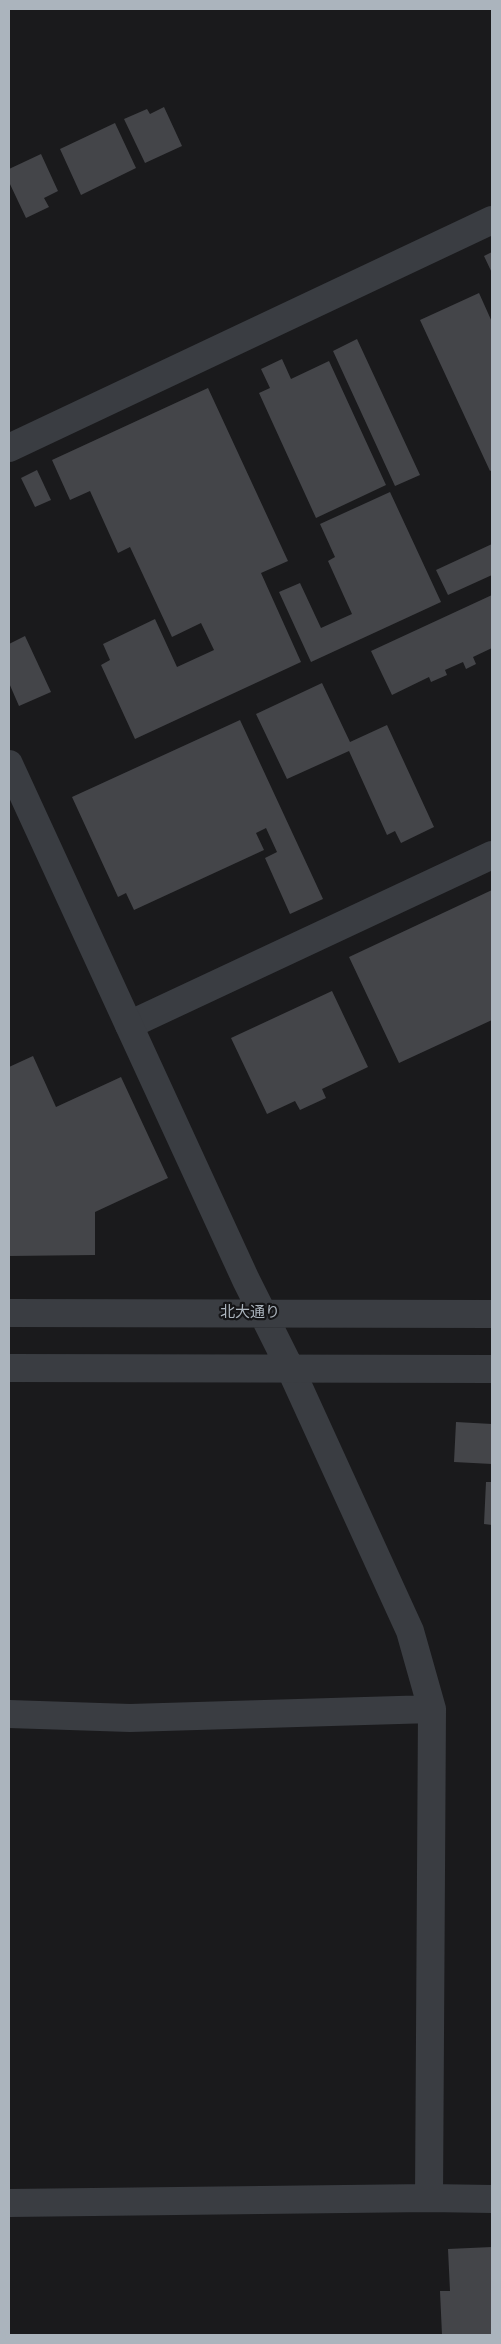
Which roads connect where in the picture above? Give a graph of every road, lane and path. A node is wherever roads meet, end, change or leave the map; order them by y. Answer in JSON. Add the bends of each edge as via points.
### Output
{"nodes":[{"id":1,"x":492,"y":220,"type":"edge"},
{"id":2,"x":9,"y":448,"type":"edge"},
{"id":3,"x":9,"y":764,"type":"edge"},
{"id":4,"x":492,"y":855,"type":"edge"},
{"id":5,"x":130,"y":1025,"type":"junction"},
{"id":6,"x":9,"y":1313,"type":"edge"},
{"id":7,"x":264,"y":1313,"type":"junction"},
{"id":8,"x":492,"y":1314,"type":"edge"},
{"id":9,"x":9,"y":1368,"type":"edge"},
{"id":10,"x":290,"y":1368,"type":"junction"},
{"id":11,"x":492,"y":1369,"type":"edge"},
{"id":12,"x":432,"y":1709,"type":"junction"},
{"id":13,"x":9,"y":1714,"type":"edge"},
{"id":14,"x":429,"y":2198,"type":"junction"},
{"id":15,"x":492,"y":2200,"type":"edge"},
{"id":16,"x":9,"y":2203,"type":"edge"}],
"edges":[{"from":1,"to":2,"type":"street"},
{"from":3,"to":5,"type":"street"},
{"from":4,"to":5,"type":"street"},
{"from":5,"to":7,"type":"street"},
{"from":6,"to":7,"type":"street","name":"北大通り"},
{"from":7,"to":8,"type":"street","name":"北大通り"},
{"from":7,"to":10,"type":"street"},
{"from":9,"to":10,"type":"street"},
{"from":10,"to":11,"type":"street"},
{"from":10,"to":12,"type":"street","via":[[410,1631]]},
{"from":12,"to":13,"type":"street","via":[[130,1718]]},
{"from":12,"to":14,"type":"street"},
{"from":14,"to":15,"type":"street"},
{"from":14,"to":16,"type":"street"}]}
